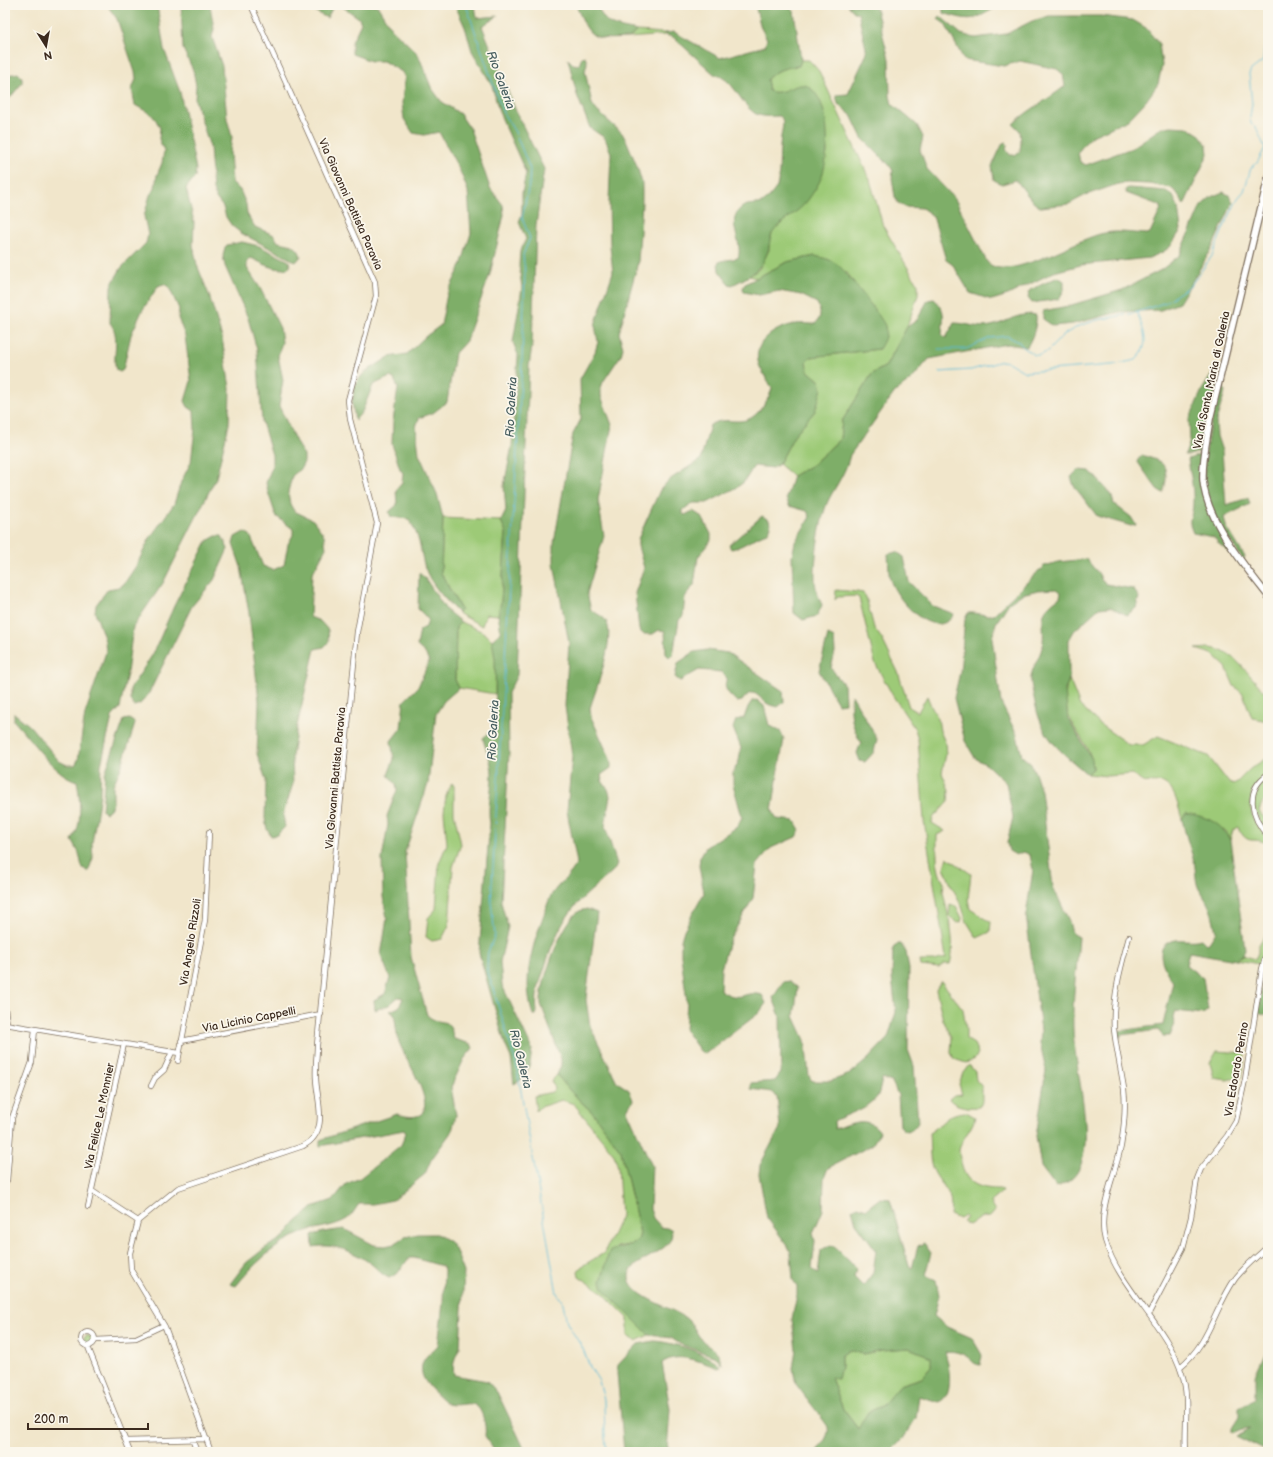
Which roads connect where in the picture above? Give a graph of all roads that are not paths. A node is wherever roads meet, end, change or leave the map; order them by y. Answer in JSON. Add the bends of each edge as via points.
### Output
{"nodes":[{"id":1,"x":251,"y":5,"type":"edge"},
{"id":2,"x":1268,"y":178,"type":"edge"},
{"id":3,"x":1268,"y":596,"type":"edge"},
{"id":4,"x":1268,"y":774,"type":"edge"},
{"id":5,"x":209,"y":832,"type":"dead end"},
{"id":6,"x":1268,"y":836,"type":"edge"},
{"id":7,"x":1129,"y":937,"type":"dead end"},
{"id":8,"x":1268,"y":947,"type":"edge"},
{"id":9,"x":5,"y":1008,"type":"edge"},
{"id":10,"x":321,"y":1014,"type":"junction"},
{"id":11,"x":6,"y":1024,"type":"edge"},
{"id":12,"x":35,"y":1029,"type":"junction"},
{"id":13,"x":181,"y":1041,"type":"junction"},
{"id":14,"x":124,"y":1044,"type":"junction"},
{"id":15,"x":172,"y":1052,"type":"junction"},
{"id":16,"x":179,"y":1053,"type":"junction"},
{"id":17,"x":178,"y":1061,"type":"dead end"},
{"id":18,"x":151,"y":1086,"type":"dead end"},
{"id":19,"x":7,"y":1180,"type":"dead end"},
{"id":20,"x":92,"y":1191,"type":"junction"},
{"id":21,"x":88,"y":1207,"type":"dead end"},
{"id":22,"x":138,"y":1221,"type":"junction"},
{"id":23,"x":1268,"y":1246,"type":"edge"},
{"id":24,"x":1149,"y":1313,"type":"junction"},
{"id":25,"x":164,"y":1325,"type":"junction"},
{"id":26,"x":96,"y":1340,"type":"junction"},
{"id":27,"x":88,"y":1347,"type":"junction"},
{"id":28,"x":1180,"y":1367,"type":"junction"},
{"id":29,"x":192,"y":1439,"type":"junction"},
{"id":30,"x":207,"y":1439,"type":"junction"},
{"id":31,"x":126,"y":1441,"type":"junction"},
{"id":32,"x":130,"y":1452,"type":"edge"},
{"id":33,"x":197,"y":1452,"type":"edge"},
{"id":34,"x":212,"y":1452,"type":"edge"},
{"id":35,"x":1186,"y":1452,"type":"edge"}],
"edges":[{"from":1,"to":10,"type":"street","name":"Via Giovanni Battista Paravia","via":[[369,264],[376,290],[348,400],[350,419],[377,523],[357,632]]},
{"from":2,"to":3,"type":"street","name":"Via di Santa Maria di Galeria","via":[[1210,419],[1203,480],[1208,502],[1226,537]]},
{"from":4,"to":6,"type":"street","via":[[1253,792],[1252,800],[1256,822]]},
{"from":5,"to":13,"type":"street","name":"Via Angelo Rizzoli","via":[[204,920]]},
{"from":7,"to":24,"type":"street","via":[[1120,971],[1114,1018],[1124,1090],[1124,1123],[1103,1226],[1110,1253]]},
{"from":8,"to":24,"type":"street","name":"Via Edoardo Perino","via":[[1236,1121],[1201,1169],[1183,1248]]},
{"from":9,"to":11,"type":"street"},
{"from":10,"to":13,"type":"street","name":"Via Licinio Cappelli"},
{"from":10,"to":22,"type":"street","name":"Via Giovanni Battista Paravia","via":[[316,1067],[320,1124],[313,1138],[307,1144],[178,1188]]},
{"from":11,"to":12,"type":"street"},
{"from":12,"to":14,"type":"street"},
{"from":12,"to":19,"type":"street","via":[[32,1062],[12,1118]]},
{"from":13,"to":16,"type":"street","name":"Via Angelo Rizzoli"},
{"from":14,"to":15,"type":"street"},
{"from":14,"to":20,"type":"street","name":"Via Felice Le Monnier"},
{"from":15,"to":16,"type":"street"},
{"from":15,"to":18,"type":"street","via":[[164,1070]]},
{"from":16,"to":17,"type":"street","name":"Via Angelo Rizzoli"},
{"from":20,"to":21,"type":"street","name":"Via Felice Le Monnier"},
{"from":20,"to":22,"type":"street"},
{"from":22,"to":25,"type":"street","via":[[130,1253],[132,1270]]},
{"from":23,"to":28,"type":"street","via":[[1236,1278],[1204,1339]]},
{"from":24,"to":28,"type":"street"},
{"from":25,"to":26,"type":"street","via":[[136,1338]]},
{"from":25,"to":30,"type":"street"},
{"from":26,"to":27,"type":"street","via":[[94,1345]]},
{"from":26,"to":27,"type":"street","via":[[91,1333],[83,1334],[81,1342]]},
{"from":27,"to":31,"type":"street"},
{"from":28,"to":35,"type":"street","via":[[1185,1385]]},
{"from":29,"to":30,"type":"street"},
{"from":29,"to":31,"type":"street"},
{"from":29,"to":33,"type":"street"},
{"from":30,"to":34,"type":"street"},
{"from":31,"to":32,"type":"street"}]}
